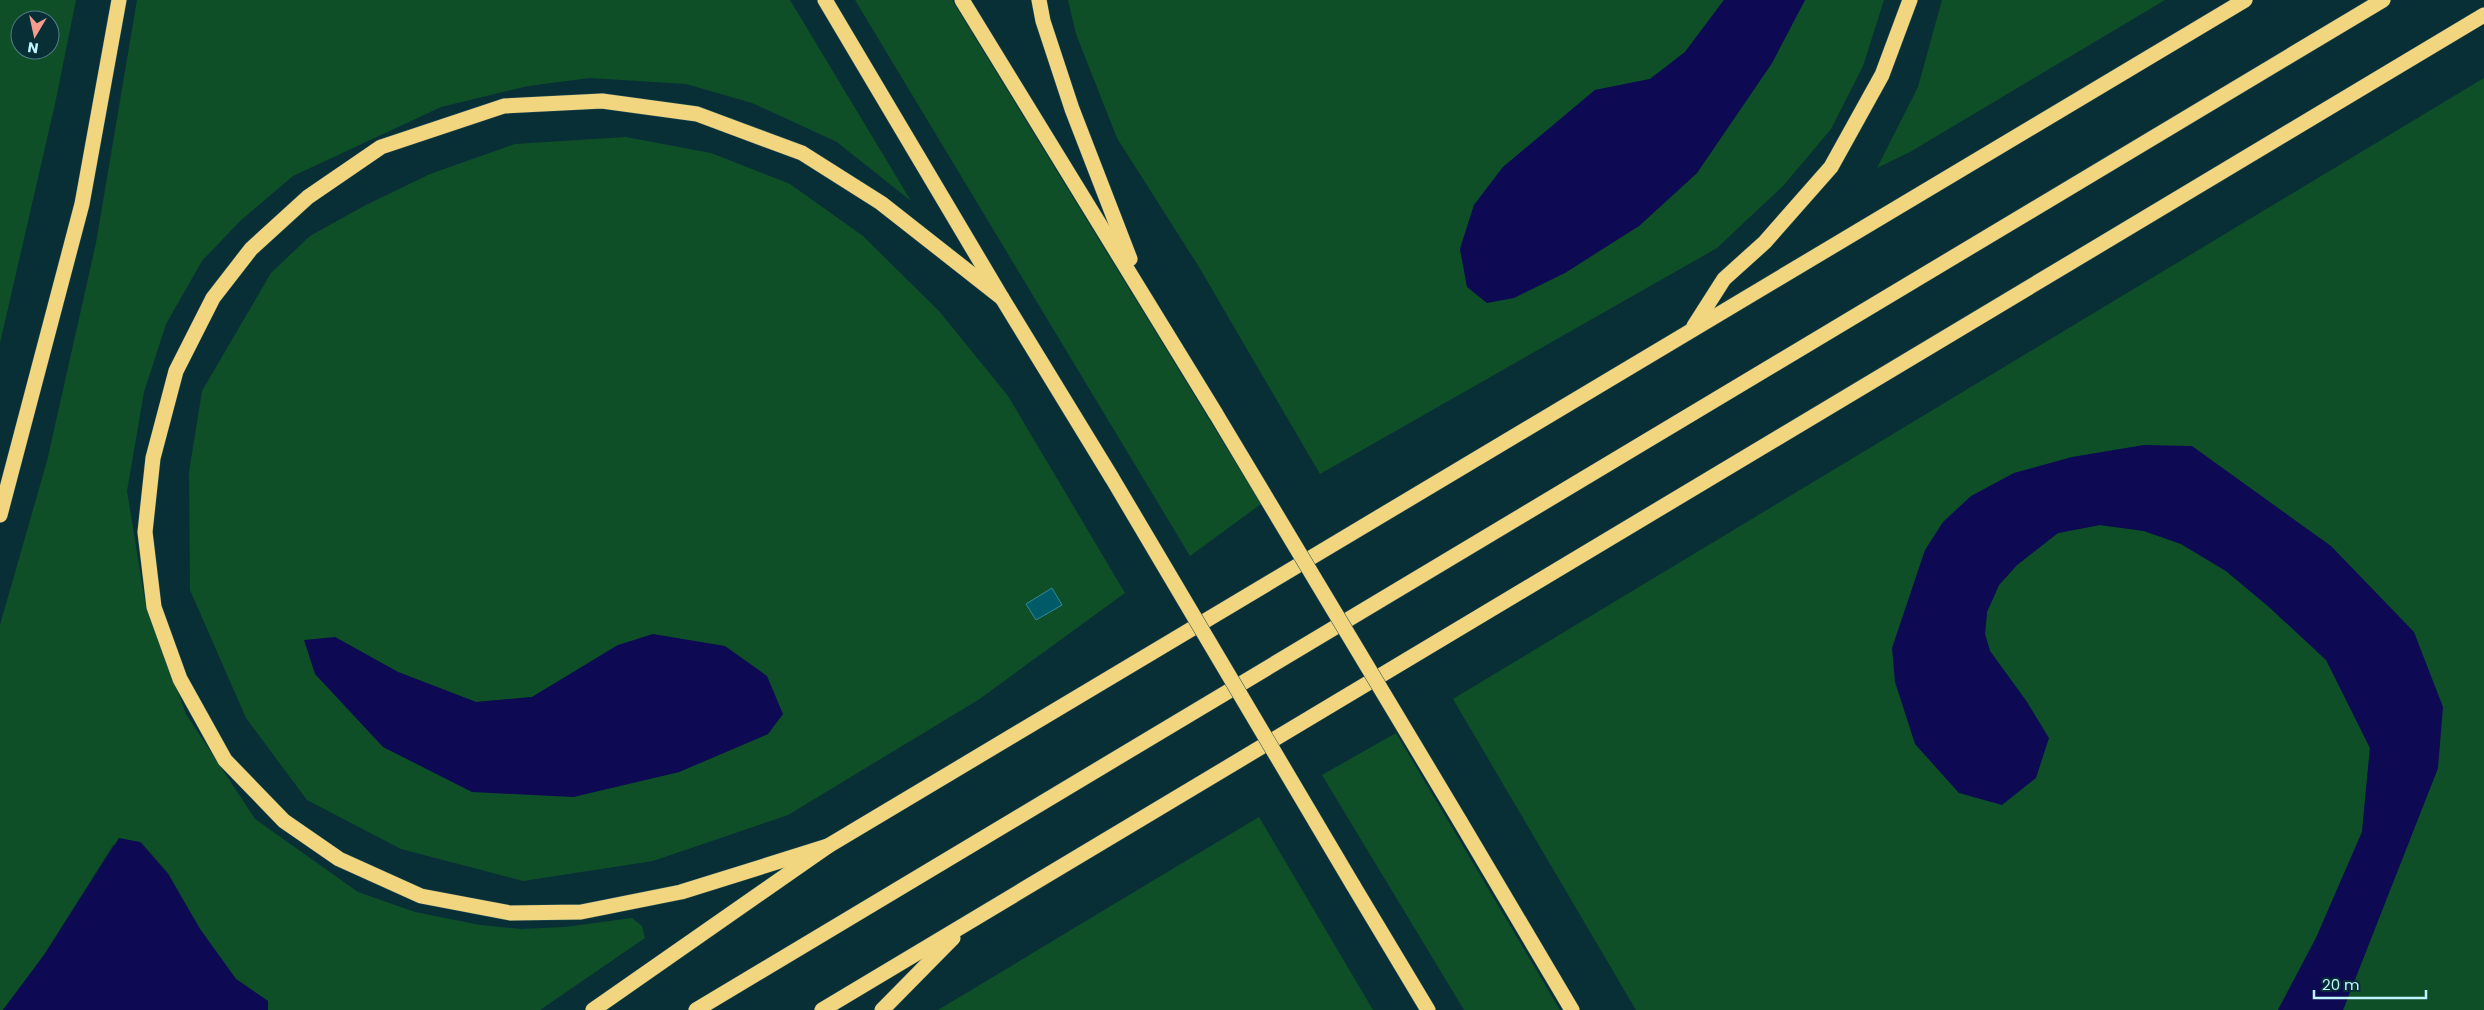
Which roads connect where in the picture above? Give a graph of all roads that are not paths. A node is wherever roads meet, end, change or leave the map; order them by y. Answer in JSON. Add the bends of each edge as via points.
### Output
{"nodes":[{"id":1,"x":119,"y":0,"type":"edge"},
{"id":2,"x":825,"y":0,"type":"edge"},
{"id":3,"x":962,"y":0,"type":"edge"},
{"id":4,"x":1039,"y":0,"type":"edge"},
{"id":5,"x":1910,"y":0,"type":"edge"},
{"id":6,"x":2245,"y":0,"type":"edge"},
{"id":7,"x":2383,"y":0,"type":"edge"},
{"id":8,"x":2484,"y":15,"type":"edge"},
{"id":9,"x":1142,"y":291,"type":"junction"},
{"id":10,"x":1002,"y":298,"type":"junction"},
{"id":11,"x":1692,"y":330,"type":"junction"},
{"id":12,"x":0,"y":515,"type":"edge"},
{"id":13,"x":828,"y":846,"type":"junction"},
{"id":14,"x":968,"y":923,"type":"junction"},
{"id":15,"x":593,"y":1010,"type":"edge"},
{"id":16,"x":696,"y":1010,"type":"edge"},
{"id":17,"x":822,"y":1010,"type":"edge"},
{"id":18,"x":882,"y":1010,"type":"edge"},
{"id":19,"x":1428,"y":1010,"type":"edge"},
{"id":20,"x":1572,"y":1010,"type":"edge"}],
"edges":[{"from":1,"to":12,"type":"highway","via":[[82,204]]},
{"from":2,"to":10,"type":"highway"},
{"from":3,"to":9,"type":"highway","via":[[1024,106]]},
{"from":4,"to":9,"type":"highway","via":[[1072,109]]},
{"from":5,"to":11,"type":"highway","via":[[1882,75],[1830,167],[1765,242],[1724,279]]},
{"from":6,"to":11,"type":"highway"},
{"from":7,"to":16,"type":"highway"},
{"from":8,"to":14,"type":"highway"},
{"from":9,"to":20,"type":"highway","bridge":true},
{"from":10,"to":13,"type":"highway","via":[[881,203],[802,153],[696,114],[602,100],[504,106],[381,147],[308,197],[251,249],[218,291],[176,371],[153,458],[145,532],[154,608],[180,679],[225,760],[284,820],[339,859],[421,896],[510,913],[581,912],[681,892]]},
{"from":10,"to":19,"type":"highway","bridge":true},
{"from":11,"to":13,"type":"highway"},
{"from":13,"to":15,"type":"highway"},
{"from":14,"to":17,"type":"highway"},
{"from":14,"to":18,"type":"highway"}]}
